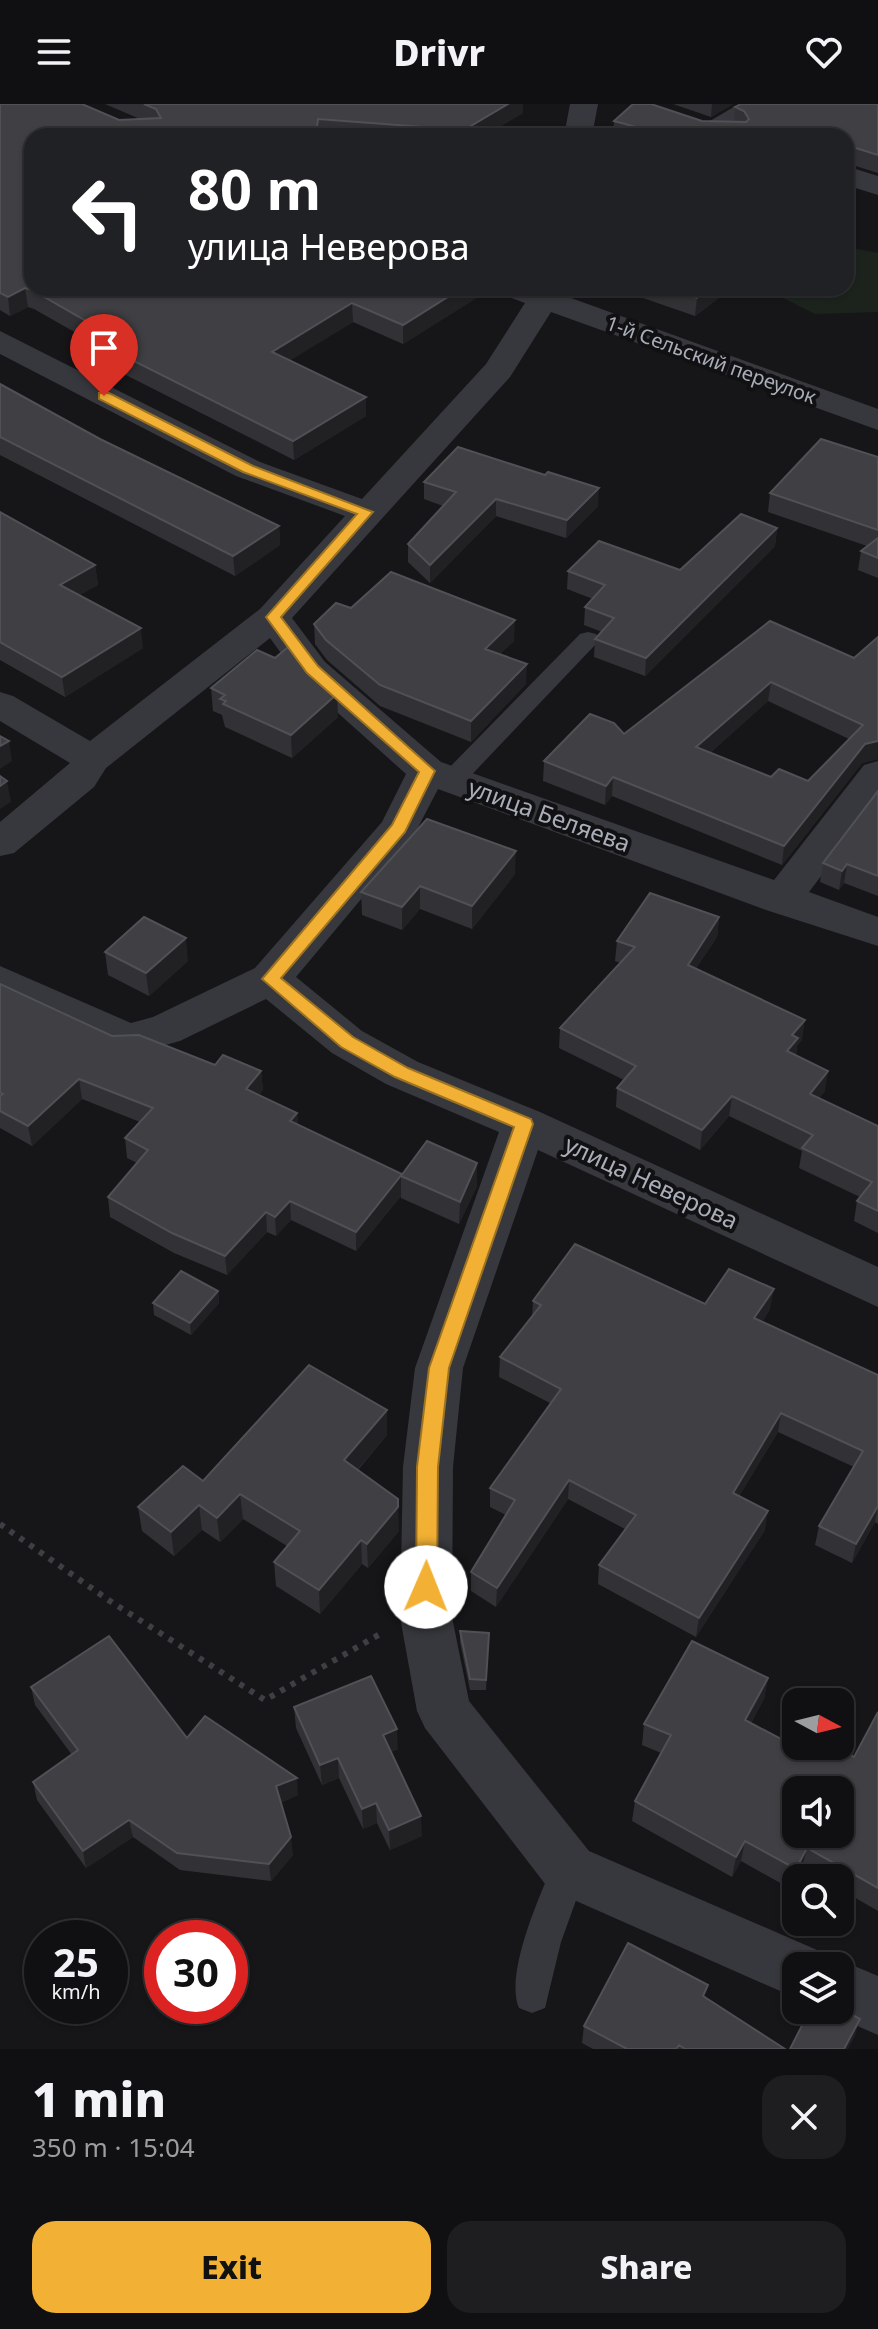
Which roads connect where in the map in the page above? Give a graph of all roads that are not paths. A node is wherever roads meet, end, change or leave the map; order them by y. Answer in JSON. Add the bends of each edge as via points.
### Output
{"nodes":[{"id":1,"x":584,"y":104,"type":"edge"},
{"id":2,"x":752,"y":104,"type":"edge"},
{"id":3,"x":680,"y":119,"type":"edge"},
{"id":4,"x":580,"y":128,"type":"edge"},
{"id":5,"x":708,"y":128,"type":"edge"},
{"id":6,"x":725,"y":128,"type":"edge"},
{"id":7,"x":854,"y":178,"type":"edge"},
{"id":8,"x":878,"y":186,"type":"edge"},
{"id":9,"x":532,"y":296,"type":"edge"},
{"id":10,"x":545,"y":296,"type":"edge"},
{"id":11,"x":0,"y":341,"type":"edge"},
{"id":12,"x":878,"y":420,"type":"edge"},
{"id":13,"x":366,"y":512,"type":"junction"},
{"id":14,"x":273,"y":617,"type":"junction"},
{"id":15,"x":588,"y":639,"type":"dead end"},
{"id":16,"x":0,"y":704,"type":"edge"},
{"id":17,"x":92,"y":759,"type":"junction"},
{"id":18,"x":878,"y":774,"type":"edge"},
{"id":19,"x":439,"y":776,"type":"junction"},
{"id":20,"x":0,"y":843,"type":"edge"},
{"id":21,"x":781,"y":900,"type":"junction"},
{"id":22,"x":878,"y":932,"type":"edge"},
{"id":23,"x":270,"y":979,"type":"junction"},
{"id":24,"x":0,"y":981,"type":"edge"},
{"id":25,"x":524,"y":1124,"type":"junction"},
{"id":26,"x":878,"y":1288,"type":"edge"},
{"id":27,"x":569,"y":1870,"type":"junction"},
{"id":28,"x":782,"y":1964,"type":"edge"},
{"id":29,"x":532,"y":1995,"type":"dead end"},
{"id":30,"x":854,"y":1995,"type":"edge"},
{"id":31,"x":878,"y":2006,"type":"edge"}],
"edges":[{"from":1,"to":4,"type":"street"},
{"from":2,"to":6,"type":"lane"},
{"from":3,"to":5,"type":"street"},
{"from":7,"to":8,"type":"street"},
{"from":9,"to":13,"type":"street","via":[[498,370]]},
{"from":10,"to":12,"type":"street","name":"1-й Сельский переулок"},
{"from":11,"to":13,"type":"street","via":[[248,469]]},
{"from":13,"to":14,"type":"street"},
{"from":14,"to":17,"type":"street"},
{"from":14,"to":19,"type":"street","name":"улица Беляева","via":[[312,670]]},
{"from":15,"to":19,"type":"lane"},
{"from":16,"to":17,"type":"street"},
{"from":17,"to":20,"type":"street","via":[[80,778]]},
{"from":18,"to":21,"type":"street"},
{"from":19,"to":21,"type":"street","name":"улица Беляева"},
{"from":19,"to":23,"type":"street"},
{"from":21,"to":22,"type":"street","name":"улица Беляева"},
{"from":23,"to":24,"type":"street","via":[[165,1030],[128,1039]]},
{"from":23,"to":25,"type":"street","name":"улица Неверова","via":[[347,1042],[402,1073]]},
{"from":25,"to":26,"type":"street","name":"улица Неверова"},
{"from":25,"to":27,"type":"street","via":[[439,1368],[428,1467],[426,1617],[444,1711]]},
{"from":27,"to":28,"type":"street"},
{"from":27,"to":29,"type":"lane","via":[[543,1942]]},
{"from":30,"to":31,"type":"street"}]}
